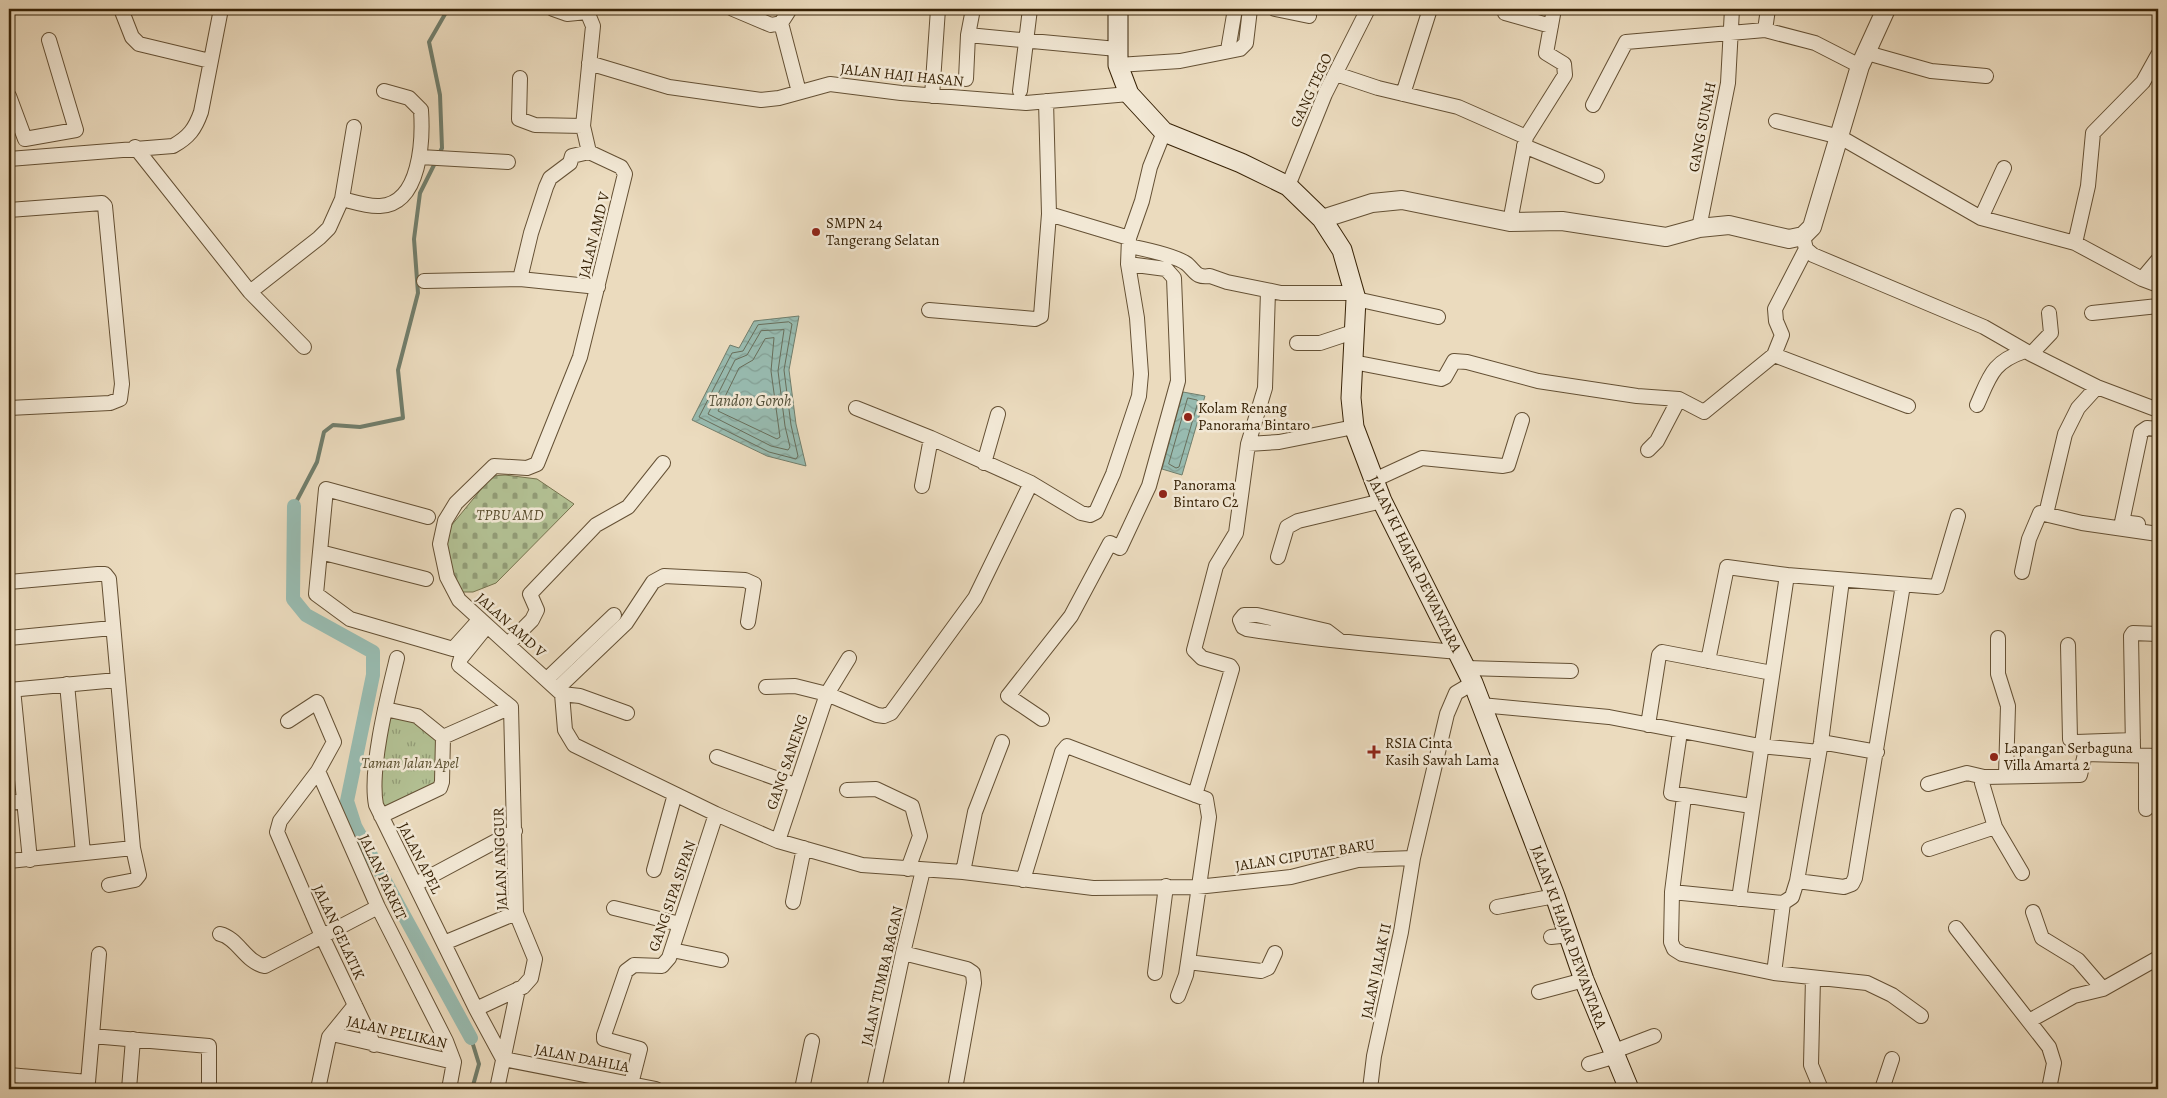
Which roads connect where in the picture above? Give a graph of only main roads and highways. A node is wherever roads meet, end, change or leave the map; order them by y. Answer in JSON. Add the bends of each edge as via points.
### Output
{"nodes":[{"id":1,"x":1118,"y":9,"type":"edge"},
{"id":2,"x":1629,"y":1089,"type":"edge"}],
"edges":[{"from":1,"to":2,"type":"main road","name":"JALAN KI HAJAR DEWANTARA","via":[[1117,57],[1129,94],[1164,132],[1288,186],[1322,219],[1342,250],[1355,296],[1351,398],[1354,427],[1372,480],[1466,668],[1555,896],[1560,936],[1584,980]]}]}
